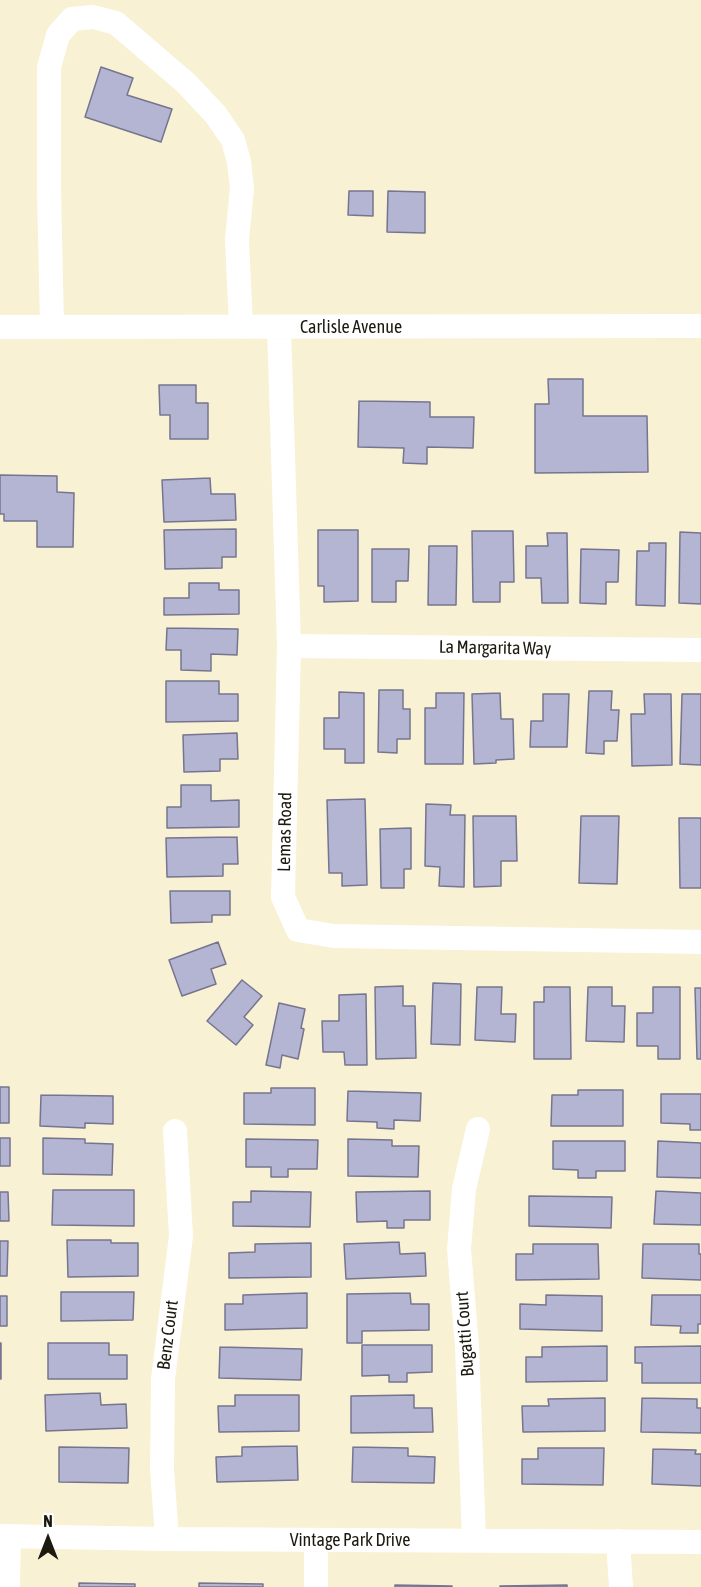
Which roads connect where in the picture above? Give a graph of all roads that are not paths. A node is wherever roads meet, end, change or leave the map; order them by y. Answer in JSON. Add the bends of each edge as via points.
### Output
{"nodes":[{"id":1,"x":701,"y":326,"type":"edge"},
{"id":2,"x":0,"y":327,"type":"edge"},
{"id":3,"x":52,"y":327,"type":"junction"},
{"id":4,"x":242,"y":327,"type":"junction"},
{"id":5,"x":279,"y":327,"type":"junction"},
{"id":6,"x":289,"y":646,"type":"junction"},
{"id":7,"x":701,"y":650,"type":"edge"},
{"id":8,"x":701,"y":942,"type":"edge"},
{"id":9,"x":478,"y":1129,"type":"dead end"},
{"id":10,"x":175,"y":1131,"type":"dead end"},
{"id":11,"x":4,"y":1536,"type":"edge"},
{"id":12,"x":167,"y":1539,"type":"junction"},
{"id":13,"x":316,"y":1540,"type":"junction"},
{"id":14,"x":474,"y":1540,"type":"junction"},
{"id":15,"x":618,"y":1541,"type":"junction"},
{"id":16,"x":701,"y":1542,"type":"edge"},
{"id":17,"x":8,"y":1587,"type":"edge"},
{"id":18,"x":316,"y":1587,"type":"edge"},
{"id":19,"x":621,"y":1587,"type":"edge"}],
"edges":[{"from":1,"to":5,"type":"street","name":"Carlisle Avenue"},
{"from":2,"to":3,"type":"street","name":"Carlisle Avenue"},
{"from":3,"to":4,"type":"street","name":"Carlisle Avenue"},
{"from":3,"to":4,"type":"street","via":[[49,66],[58,35],[72,19],[93,17],[116,23],[186,83],[233,140],[242,188],[237,239]]},
{"from":4,"to":5,"type":"street","name":"Carlisle Avenue"},
{"from":5,"to":6,"type":"street","name":"Lemas Road"},
{"from":6,"to":7,"type":"street","name":"La Margarita Way"},
{"from":6,"to":8,"type":"street","name":"Lemas Road","via":[[283,897],[298,930],[334,936]]},
{"from":9,"to":14,"type":"street","name":"Bugatti Court","via":[[464,1189],[459,1249]]},
{"from":10,"to":12,"type":"street","name":"Benz Court","via":[[181,1236],[163,1378],[162,1469]]},
{"from":11,"to":12,"type":"street","name":"Vintage Park Drive"},
{"from":11,"to":17,"type":"street"},
{"from":12,"to":13,"type":"street","name":"Vintage Park Drive"},
{"from":13,"to":14,"type":"street","name":"Vintage Park Drive"},
{"from":13,"to":18,"type":"street"},
{"from":14,"to":15,"type":"street","name":"Vintage Park Drive"},
{"from":15,"to":16,"type":"street","name":"Vintage Park Drive"},
{"from":15,"to":19,"type":"street"}]}
